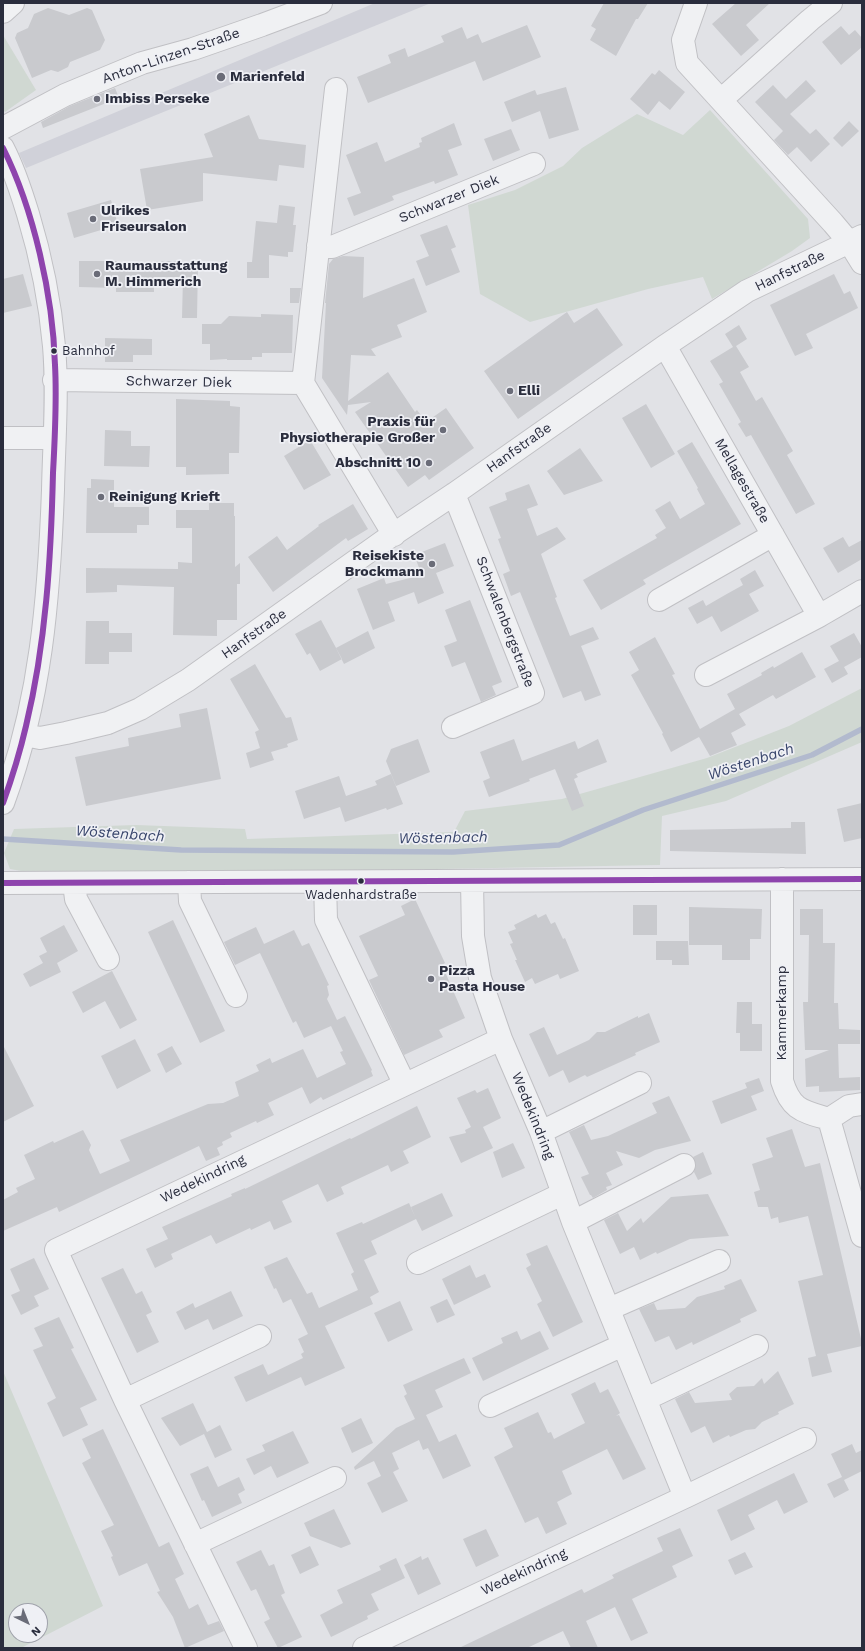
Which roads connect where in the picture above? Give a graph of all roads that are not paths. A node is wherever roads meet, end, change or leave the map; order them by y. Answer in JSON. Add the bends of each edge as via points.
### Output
{"nodes":[{"id":1,"x":13,"y":3,"type":"edge"},
{"id":2,"x":320,"y":3,"type":"edge"},
{"id":3,"x":696,"y":3,"type":"edge"},
{"id":4,"x":831,"y":3,"type":"edge"},
{"id":5,"x":3,"y":12,"type":"edge"},
{"id":6,"x":336,"y":89,"type":"dead end"},
{"id":7,"x":721,"y":100,"type":"junction"},
{"id":8,"x":3,"y":128,"type":"edge"},
{"id":9,"x":3,"y":148,"type":"edge"},
{"id":10,"x":534,"y":164,"type":"dead end"},
{"id":11,"x":856,"y":239,"type":"edge"},
{"id":12,"x":318,"y":246,"type":"junction"},
{"id":13,"x":862,"y":263,"type":"edge"},
{"id":14,"x":665,"y":346,"type":"junction"},
{"id":15,"x":54,"y":380,"type":"junction"},
{"id":16,"x":303,"y":383,"type":"junction"},
{"id":17,"x":3,"y":438,"type":"edge"},
{"id":18,"x":54,"y":438,"type":"junction"},
{"id":19,"x":454,"y":494,"type":"junction"},
{"id":20,"x":394,"y":534,"type":"junction"},
{"id":21,"x":773,"y":535,"type":"junction"},
{"id":22,"x":862,"y":591,"type":"edge"},
{"id":23,"x":659,"y":600,"type":"dead end"},
{"id":24,"x":819,"y":616,"type":"junction"},
{"id":25,"x":706,"y":675,"type":"dead end"},
{"id":26,"x":453,"y":727,"type":"dead end"},
{"id":27,"x":25,"y":735,"type":"junction"},
{"id":28,"x":3,"y":803,"type":"edge"},
{"id":29,"x":782,"y":879,"type":"junction"},
{"id":30,"x":862,"y":879,"type":"edge"},
{"id":31,"x":472,"y":881,"type":"junction"},
{"id":32,"x":189,"y":882,"type":"junction"},
{"id":33,"x":324,"y":882,"type":"junction"},
{"id":34,"x":3,"y":883,"type":"edge"},
{"id":35,"x":74,"y":883,"type":"junction"},
{"id":36,"x":108,"y":959,"type":"dead end"},
{"id":37,"x":236,"y":996,"type":"dead end"},
{"id":38,"x":501,"y":1039,"type":"junction"},
{"id":39,"x":404,"y":1083,"type":"junction"},
{"id":40,"x":640,"y":1083,"type":"dead end"},
{"id":41,"x":862,"y":1104,"type":"edge"},
{"id":42,"x":829,"y":1119,"type":"junction"},
{"id":43,"x":541,"y":1132,"type":"junction"},
{"id":44,"x":684,"y":1165,"type":"dead end"},
{"id":45,"x":562,"y":1194,"type":"junction"},
{"id":46,"x":573,"y":1222,"type":"junction"},
{"id":47,"x":862,"y":1236,"type":"edge"},
{"id":48,"x":719,"y":1261,"type":"dead end"},
{"id":49,"x":418,"y":1263,"type":"dead end"},
{"id":50,"x":609,"y":1308,"type":"junction"},
{"id":51,"x":260,"y":1336,"type":"dead end"},
{"id":52,"x":623,"y":1345,"type":"junction"},
{"id":53,"x":757,"y":1346,"type":"dead end"},
{"id":54,"x":646,"y":1399,"type":"junction"},
{"id":55,"x":125,"y":1400,"type":"junction"},
{"id":56,"x":490,"y":1406,"type":"dead end"},
{"id":57,"x":805,"y":1439,"type":"dead end"},
{"id":58,"x":335,"y":1478,"type":"dead end"},
{"id":59,"x":685,"y":1497,"type":"junction"},
{"id":60,"x":195,"y":1544,"type":"junction"},
{"id":61,"x":246,"y":1648,"type":"edge"},
{"id":62,"x":364,"y":1648,"type":"edge"}],
"edges":[{"from":1,"to":5,"type":"street"},
{"from":2,"to":8,"type":"street","name":"Anton-Linzen-Straße","via":[[193,49],[142,63],[65,95]]},
{"from":3,"to":7,"type":"street","via":[[683,40],[687,63]]},
{"from":4,"to":7,"type":"street"},
{"from":6,"to":12,"type":"street"},
{"from":7,"to":11,"type":"street"},
{"from":9,"to":15,"type":"street","via":[[19,186],[42,267],[50,307]]},
{"from":10,"to":12,"type":"street","name":"Schwarzer Diek","via":[[332,247]]},
{"from":11,"to":13,"type":"street"},
{"from":11,"to":14,"type":"street","name":"Hanfstraße","via":[[747,291]]},
{"from":12,"to":16,"type":"street"},
{"from":14,"to":19,"type":"street","name":"Hanfstraße"},
{"from":14,"to":21,"type":"street","name":"Mellagestraße"},
{"from":15,"to":16,"type":"street","name":"Schwarzer Diek"},
{"from":15,"to":18,"type":"street"},
{"from":16,"to":20,"type":"street"},
{"from":17,"to":18,"type":"street"},
{"from":18,"to":27,"type":"street","via":[[48,597],[43,645]]},
{"from":19,"to":20,"type":"street","name":"Hanfstraße"},
{"from":19,"to":26,"type":"street","name":"Schwalenbergstraße","via":[[533,693]]},
{"from":20,"to":27,"type":"street","name":"Hanfstraße","via":[[188,680],[140,709],[108,722],[66,733],[40,738]]},
{"from":21,"to":23,"type":"street"},
{"from":21,"to":24,"type":"street","name":"Mellagestraße"},
{"from":22,"to":24,"type":"street"},
{"from":24,"to":25,"type":"street"},
{"from":27,"to":28,"type":"street"},
{"from":29,"to":30,"type":"street"},
{"from":29,"to":31,"type":"street"},
{"from":29,"to":42,"type":"street","name":"Kammerkamp","via":[[782,1081],[786,1096],[794,1106]]},
{"from":31,"to":33,"type":"street"},
{"from":31,"to":38,"type":"street","name":"Wedekindring","via":[[475,953],[480,978]]},
{"from":32,"to":33,"type":"street"},
{"from":32,"to":35,"type":"street"},
{"from":32,"to":37,"type":"street","via":[[190,901]]},
{"from":33,"to":39,"type":"street","via":[[326,920]]},
{"from":34,"to":35,"type":"street"},
{"from":35,"to":36,"type":"street","via":[[76,899]]},
{"from":38,"to":39,"type":"street","name":"Wedekindring"},
{"from":38,"to":43,"type":"street","name":"Wedekindring"},
{"from":39,"to":55,"type":"street","name":"Wedekindring","via":[[56,1250]]},
{"from":40,"to":43,"type":"street"},
{"from":41,"to":42,"type":"street","via":[[849,1106]]},
{"from":42,"to":47,"type":"street"},
{"from":43,"to":45,"type":"street","name":"Wedekindring"},
{"from":44,"to":46,"type":"street"},
{"from":45,"to":46,"type":"street","name":"Wedekindring"},
{"from":45,"to":49,"type":"street"},
{"from":46,"to":50,"type":"street","name":"Wedekindring"},
{"from":48,"to":50,"type":"street"},
{"from":50,"to":52,"type":"street","name":"Wedekindring"},
{"from":51,"to":55,"type":"street"},
{"from":52,"to":54,"type":"street","name":"Wedekindring"},
{"from":52,"to":56,"type":"street"},
{"from":53,"to":54,"type":"street"},
{"from":54,"to":59,"type":"street","name":"Wedekindring"},
{"from":55,"to":60,"type":"street","name":"Wedekindring"},
{"from":57,"to":59,"type":"street","name":"Wedekindring"},
{"from":58,"to":60,"type":"street"},
{"from":59,"to":62,"type":"street","name":"Wedekindring"},
{"from":60,"to":61,"type":"street","name":"Wedekindring"}]}
